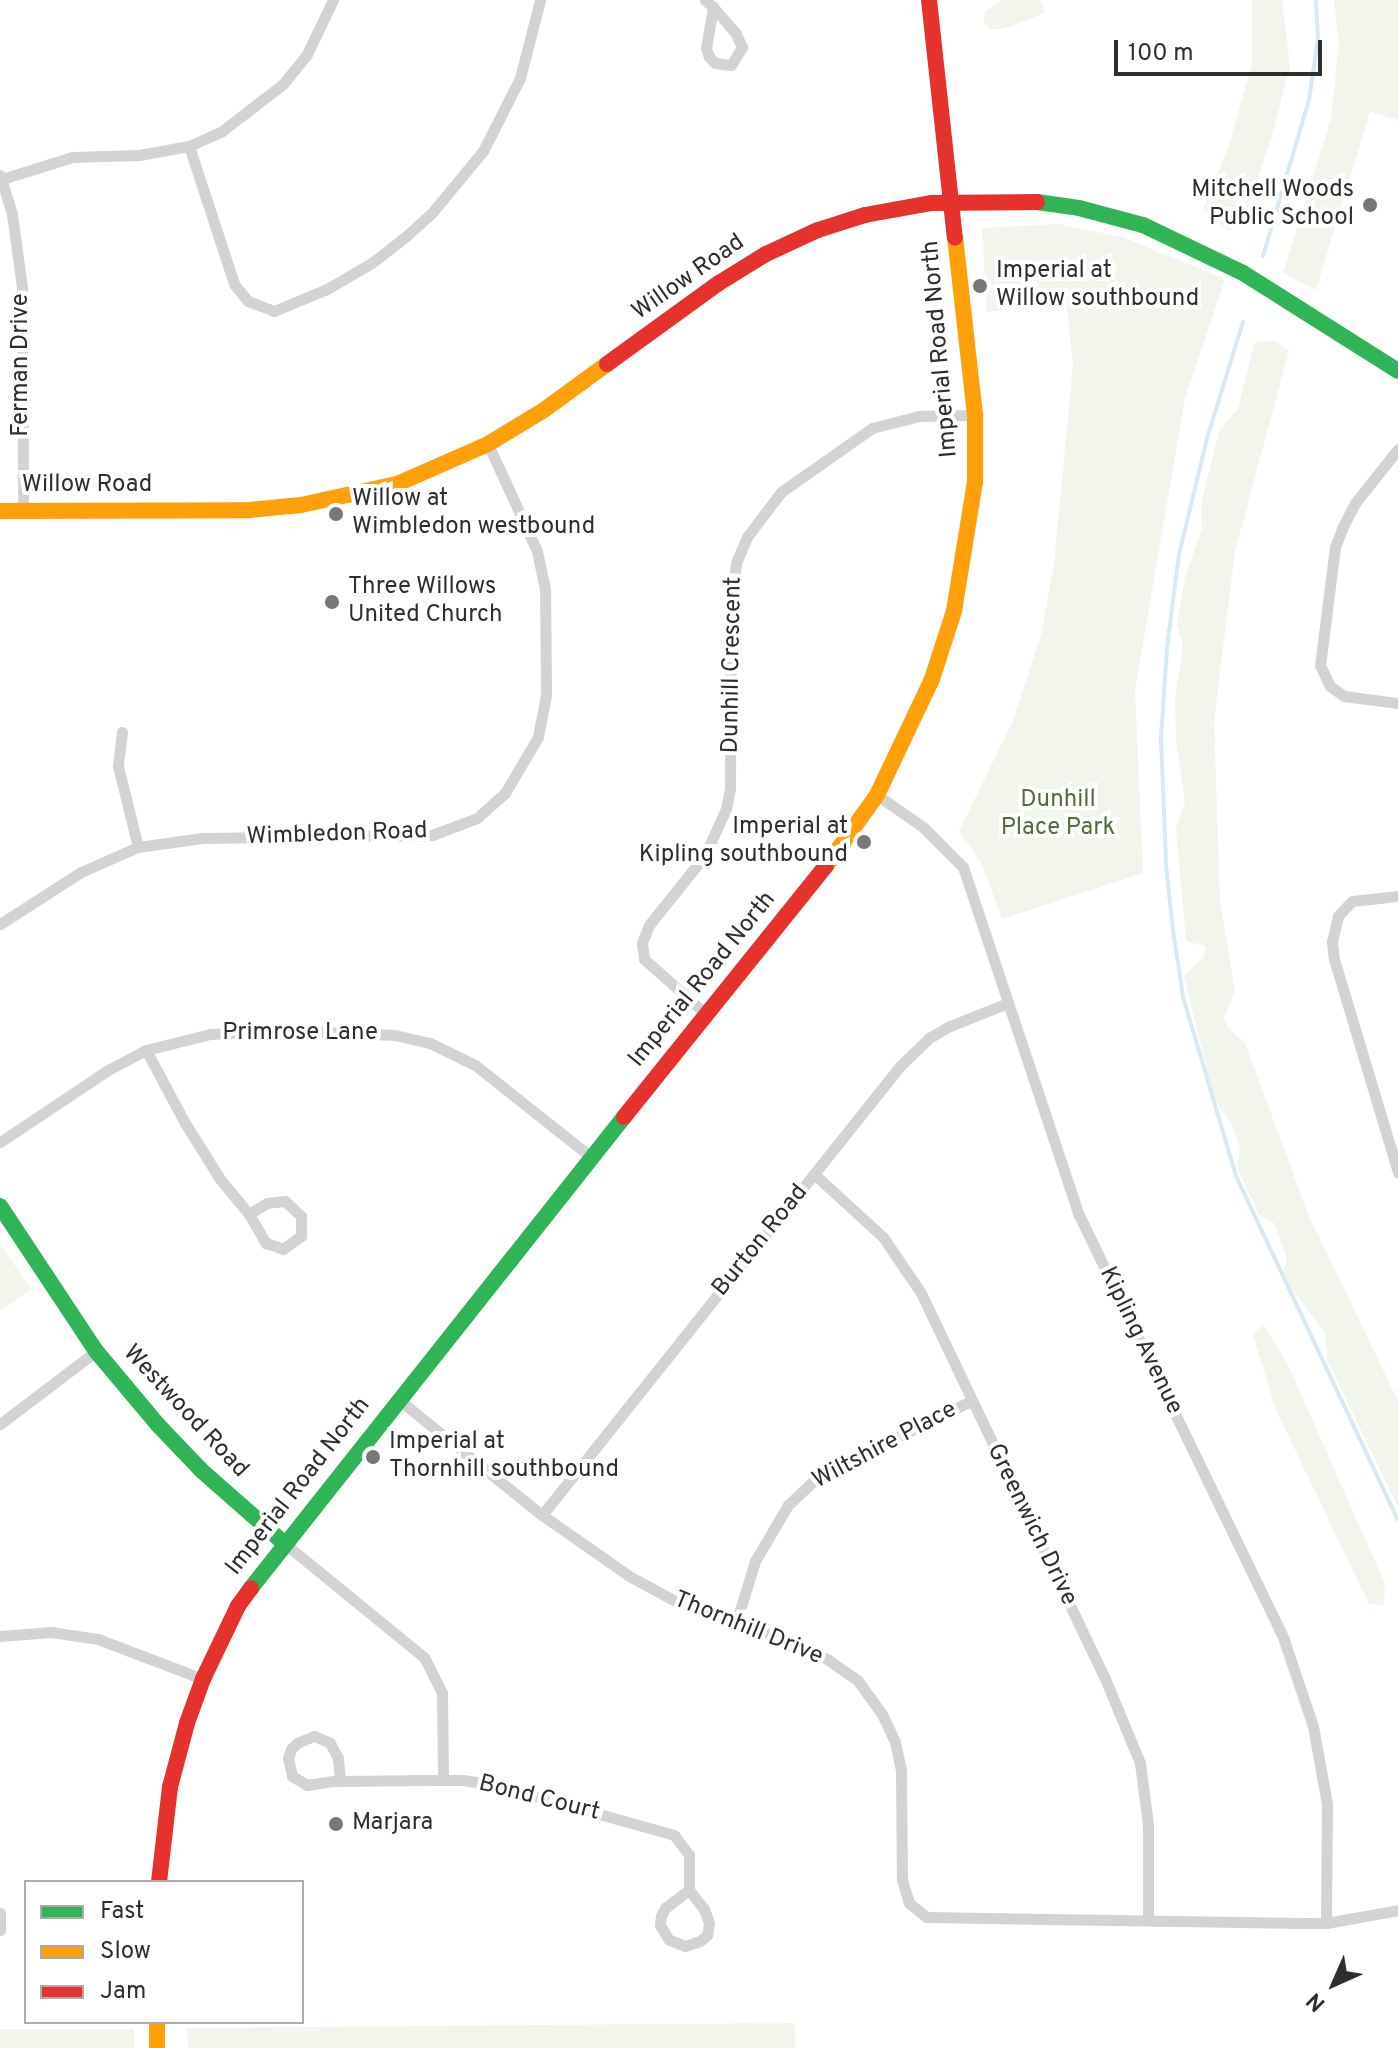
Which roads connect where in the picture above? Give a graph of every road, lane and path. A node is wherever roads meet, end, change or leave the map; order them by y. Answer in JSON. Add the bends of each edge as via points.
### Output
{"nodes":[{"id":1,"x":333,"y":0,"type":"edge"},
{"id":2,"x":540,"y":0,"type":"edge"},
{"id":3,"x":929,"y":0,"type":"edge"},
{"id":4,"x":709,"y":4,"type":"edge"},
{"id":5,"x":189,"y":146,"type":"junction"},
{"id":6,"x":1,"y":177,"type":"edge"},
{"id":7,"x":951,"y":202,"type":"junction"},
{"id":8,"x":1398,"y":371,"type":"edge"},
{"id":9,"x":975,"y":415,"type":"junction"},
{"id":10,"x":488,"y":444,"type":"junction"},
{"id":11,"x":1398,"y":449,"type":"edge"},
{"id":12,"x":23,"y":510,"type":"junction"},
{"id":13,"x":0,"y":511,"type":"edge"},
{"id":14,"x":1398,"y":703,"type":"edge"},
{"id":15,"x":122,"y":732,"type":"dead end"},
{"id":16,"x":877,"y":795,"type":"junction"},
{"id":17,"x":138,"y":847,"type":"junction"},
{"id":18,"x":1398,"y":896,"type":"edge"},
{"id":19,"x":0,"y":924,"type":"edge"},
{"id":20,"x":1008,"y":1003,"type":"junction"},
{"id":21,"x":706,"y":1014,"type":"junction"},
{"id":22,"x":146,"y":1050,"type":"junction"},
{"id":23,"x":0,"y":1142,"type":"edge"},
{"id":24,"x":591,"y":1157,"type":"junction"},
{"id":25,"x":1398,"y":1173,"type":"edge"},
{"id":26,"x":814,"y":1174,"type":"junction"},
{"id":27,"x":0,"y":1206,"type":"edge"},
{"id":28,"x":249,"y":1214,"type":"junction"},
{"id":29,"x":96,"y":1351,"type":"junction"},
{"id":30,"x":398,"y":1399,"type":"junction"},
{"id":31,"x":971,"y":1401,"type":"junction"},
{"id":32,"x":0,"y":1424,"type":"edge"},
{"id":33,"x":542,"y":1515,"type":"junction"},
{"id":34,"x":284,"y":1543,"type":"junction"},
{"id":35,"x":737,"y":1620,"type":"junction"},
{"id":36,"x":0,"y":1636,"type":"edge"},
{"id":37,"x":203,"y":1679,"type":"junction"},
{"id":38,"x":443,"y":1780,"type":"junction"},
{"id":39,"x":340,"y":1781,"type":"junction"},
{"id":40,"x":159,"y":1880,"type":"edge"},
{"id":41,"x":689,"y":1890,"type":"junction"},
{"id":42,"x":1398,"y":1910,"type":"edge"},
{"id":43,"x":0,"y":1913,"type":"edge"},
{"id":44,"x":1148,"y":1918,"type":"junction"},
{"id":45,"x":1326,"y":1923,"type":"junction"},
{"id":46,"x":0,"y":1930,"type":"edge"},
{"id":47,"x":157,"y":2024,"type":"edge"},
{"id":48,"x":157,"y":2048,"type":"edge"}],
"edges":[{"from":1,"to":5,"type":"street","via":[[307,54],[283,84],[251,112]]},
{"from":2,"to":5,"type":"street","via":[[520,78],[483,151],[404,238],[327,289],[274,311],[248,301],[234,284]]},
{"from":3,"to":7,"type":"street","name":"Imperial Road North"},
{"from":4,"to":4,"type":"street","via":[[742,47],[731,65],[709,57]]},
{"from":5,"to":6,"type":"street","via":[[139,155],[72,157]]},
{"from":6,"to":12,"type":"street","name":"Ferman Drive","via":[[22,287]]},
{"from":7,"to":8,"type":"street","name":"Willow Road","via":[[1029,201],[1143,225],[1243,273]]},
{"from":7,"to":9,"type":"street","name":"Imperial Road North"},
{"from":7,"to":10,"type":"street","name":"Willow Road","via":[[865,215],[766,254]]},
{"from":9,"to":16,"type":"street","name":"Imperial Road North","via":[[975,482],[954,611],[932,679]]},
{"from":9,"to":21,"type":"street","name":"Dunhill Crescent","via":[[919,416],[872,428],[781,492],[747,537],[736,563],[731,604],[726,809],[705,855],[649,925],[642,943],[644,959]]},
{"from":10,"to":12,"type":"street","name":"Willow Road","via":[[397,484],[301,505],[249,510]]},
{"from":10,"to":17,"type":"street","name":"Wimbledon Road","via":[[537,551],[545,589],[546,695],[538,737],[505,793],[477,818],[432,835],[202,838]]},
{"from":11,"to":14,"type":"street","via":[[1355,503],[1335,547],[1320,665],[1330,686],[1344,696]]},
{"from":12,"to":13,"type":"street","name":"Willow Road"},
{"from":15,"to":17,"type":"street","via":[[118,766]]},
{"from":16,"to":20,"type":"street","name":"Kipling Avenue","via":[[923,827],[963,867]]},
{"from":16,"to":21,"type":"street","name":"Imperial Road North"},
{"from":17,"to":19,"type":"street","name":"Wimbledon Road","via":[[81,872]]},
{"from":18,"to":25,"type":"street","via":[[1352,901],[1338,916],[1332,941]]},
{"from":20,"to":26,"type":"street","name":"Burton Road","via":[[950,1026],[914,1051]]},
{"from":20,"to":45,"type":"street","name":"Kipling Avenue","via":[[1079,1215],[1284,1640],[1313,1726],[1327,1804]]},
{"from":21,"to":24,"type":"street","name":"Imperial Road North"},
{"from":22,"to":23,"type":"street","name":"Primrose Lane"},
{"from":22,"to":24,"type":"street","name":"Primrose Lane","via":[[210,1034],[282,1030],[395,1035],[430,1043],[475,1065]]},
{"from":22,"to":28,"type":"street","via":[[220,1179]]},
{"from":24,"to":30,"type":"street","name":"Imperial Road North"},
{"from":26,"to":31,"type":"street","name":"Greenwich Drive","via":[[902,1261]]},
{"from":26,"to":33,"type":"street","name":"Burton Road"},
{"from":27,"to":29,"type":"street","name":"Westwood Road"},
{"from":28,"to":28,"type":"street","via":[[266,1243],[283,1249],[301,1236],[301,1216],[285,1201],[267,1203]]},
{"from":29,"to":32,"type":"street"},
{"from":29,"to":34,"type":"street","name":"Westwood Road","via":[[202,1471]]},
{"from":30,"to":33,"type":"street","name":"Thornhill Drive"},
{"from":30,"to":34,"type":"street","name":"Imperial Road North"},
{"from":31,"to":35,"type":"street","name":"Wiltshire Place","via":[[808,1486],[788,1505],[755,1561]]},
{"from":31,"to":44,"type":"street","name":"Greenwich Drive","via":[[1104,1676],[1140,1763],[1148,1825]]},
{"from":33,"to":35,"type":"street","name":"Thornhill Drive","via":[[667,1596]]},
{"from":34,"to":37,"type":"street","name":"Imperial Road North","via":[[238,1606]]},
{"from":34,"to":38,"type":"street","name":"Westwood Road","via":[[424,1657],[442,1693]]},
{"from":35,"to":44,"type":"street","name":"Thornhill Drive","via":[[827,1659],[858,1681],[882,1714],[901,1771],[902,1880],[909,1903],[926,1917]]},
{"from":36,"to":37,"type":"street","via":[[51,1632],[98,1639]]},
{"from":37,"to":40,"type":"street","name":"Imperial Road North","via":[[170,1787]]},
{"from":38,"to":39,"type":"street","name":"Bond Court"},
{"from":38,"to":41,"type":"street","name":"Bond Court","via":[[496,1785],[674,1835],[689,1855]]},
{"from":39,"to":39,"type":"street","name":"Bond Court","via":[[330,1743],[314,1736],[291,1749],[289,1768],[298,1782]]},
{"from":41,"to":41,"type":"street","name":"Bond Court","via":[[709,1923],[707,1935],[685,1946],[669,1940],[660,1925],[665,1908]]},
{"from":42,"to":45,"type":"street","name":"Thornhill Drive"},
{"from":43,"to":46,"type":"street"},
{"from":44,"to":45,"type":"street","name":"Thornhill Drive"},
{"from":47,"to":48,"type":"street"}]}
